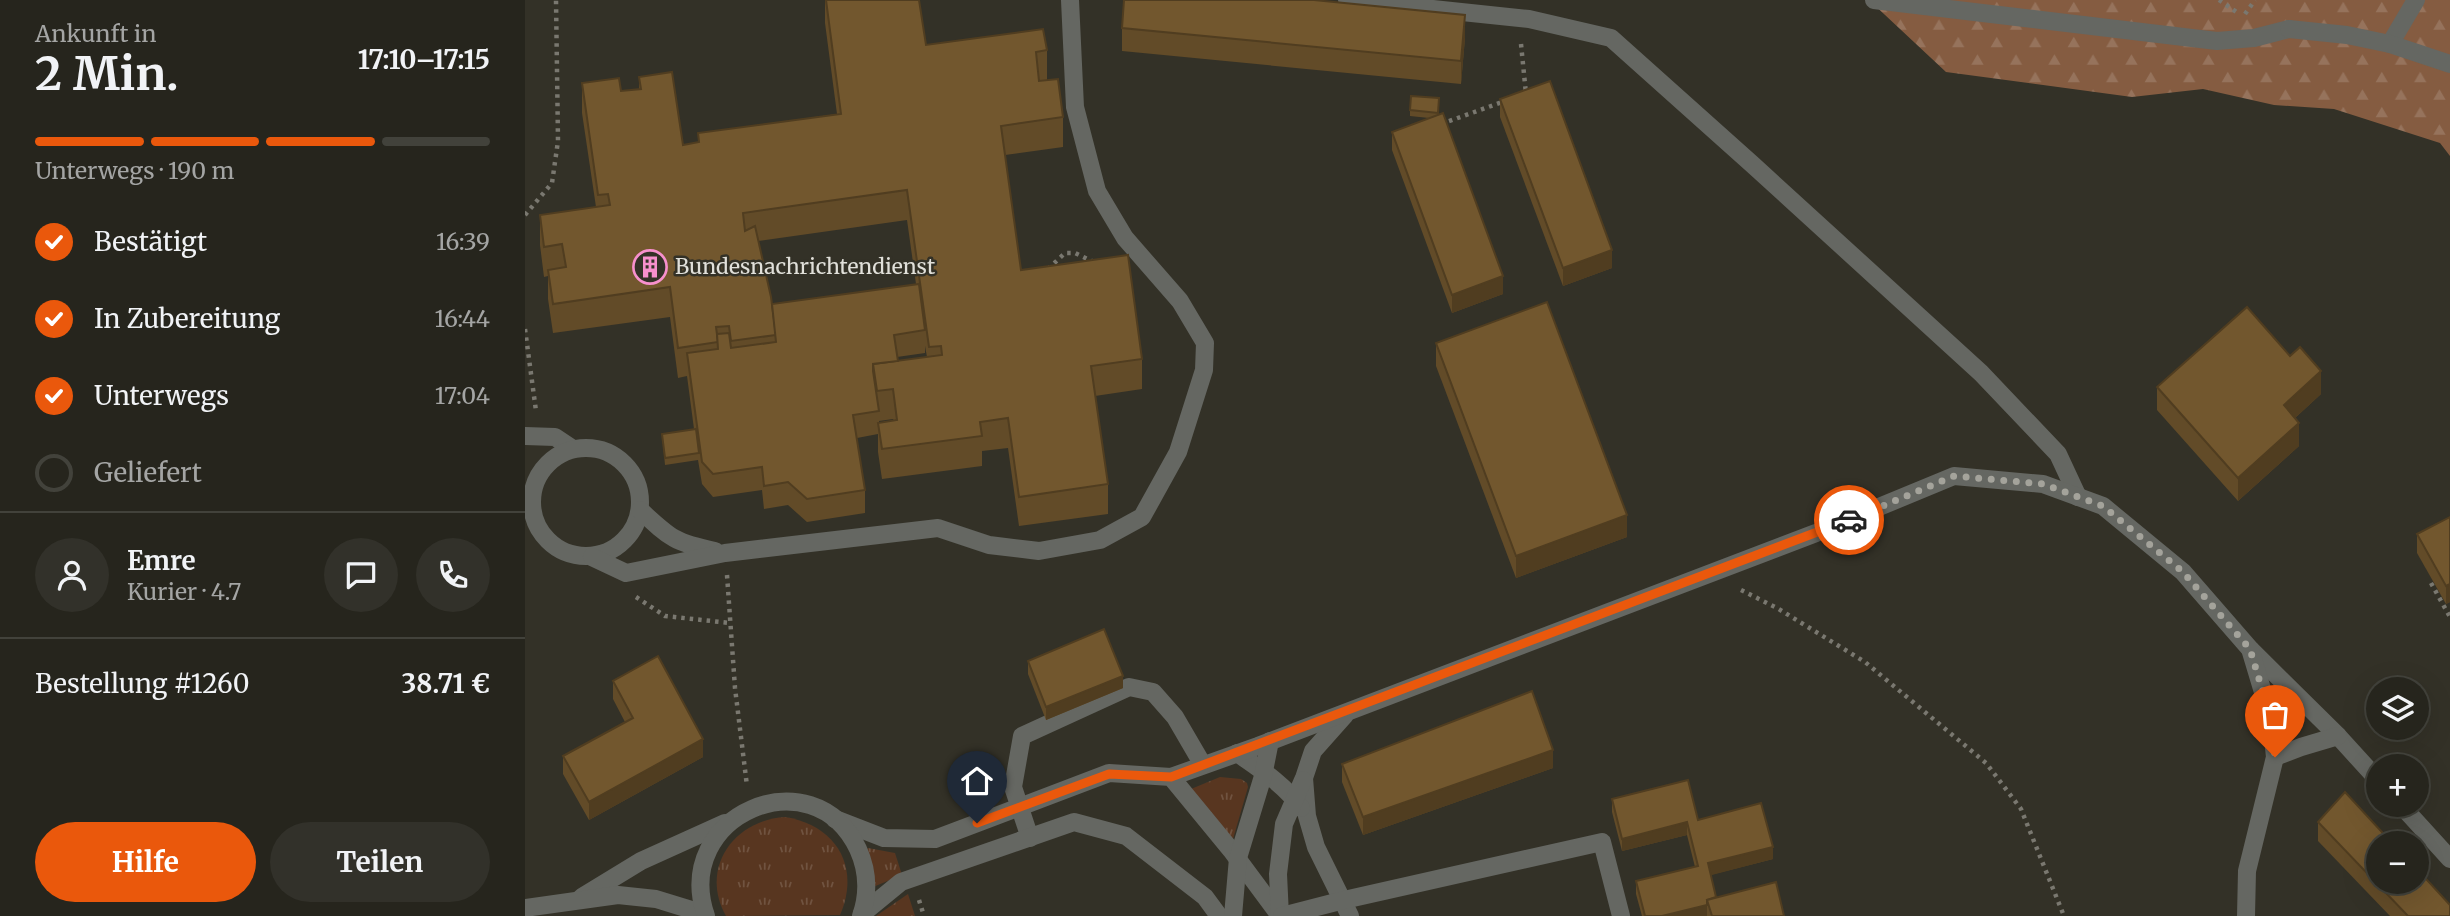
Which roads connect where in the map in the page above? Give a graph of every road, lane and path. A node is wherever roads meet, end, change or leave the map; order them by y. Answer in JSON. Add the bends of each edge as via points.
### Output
{"nodes":[{"id":1,"x":556,"y":0,"type":"edge"},
{"id":2,"x":1070,"y":0,"type":"edge"},
{"id":3,"x":1347,"y":0,"type":"edge"},
{"id":4,"x":1874,"y":0,"type":"edge"},
{"id":5,"x":2255,"y":0,"type":"edge"},
{"id":6,"x":2416,"y":0,"type":"edge"},
{"id":7,"x":2243,"y":17,"type":"dead end"},
{"id":8,"x":1524,"y":19,"type":"junction"},
{"id":9,"x":2390,"y":44,"type":"junction"},
{"id":10,"x":2450,"y":64,"type":"edge"},
{"id":11,"x":1429,"y":128,"type":"edge"},
{"id":12,"x":525,"y":215,"type":"edge"},
{"id":13,"x":1102,"y":265,"type":"edge"},
{"id":14,"x":1042,"y":275,"type":"edge"},
{"id":15,"x":525,"y":329,"type":"edge"},
{"id":16,"x":532,"y":436,"type":"edge"},
{"id":17,"x":573,"y":449,"type":"junction"},
{"id":18,"x":2078,"y":497,"type":"junction"},
{"id":19,"x":640,"y":510,"type":"junction"},
{"id":20,"x":529,"y":514,"type":"edge"},
{"id":21,"x":726,"y":553,"type":"junction"},
{"id":22,"x":592,"y":557,"type":"junction"},
{"id":23,"x":626,"y":573,"type":"junction"},
{"id":24,"x":1745,"y":582,"type":"dead end"},
{"id":25,"x":2431,"y":583,"type":"edge"},
{"id":26,"x":2450,"y":617,"type":"edge"},
{"id":27,"x":730,"y":623,"type":"junction"},
{"id":28,"x":2250,"y":649,"type":"junction"},
{"id":29,"x":1348,"y":711,"type":"junction"},
{"id":30,"x":2338,"y":736,"type":"junction"},
{"id":31,"x":1270,"y":741,"type":"junction"},
{"id":32,"x":1237,"y":753,"type":"junction"},
{"id":33,"x":2275,"y":757,"type":"junction"},
{"id":34,"x":1203,"y":765,"type":"junction"},
{"id":35,"x":2366,"y":767,"type":"edge"},
{"id":36,"x":1263,"y":771,"type":"junction"},
{"id":37,"x":1171,"y":777,"type":"junction"},
{"id":38,"x":1304,"y":778,"type":"junction"},
{"id":39,"x":1295,"y":799,"type":"junction"},
{"id":40,"x":753,"y":807,"type":"junction"},
{"id":41,"x":1019,"y":807,"type":"junction"},
{"id":42,"x":1307,"y":816,"type":"junction"},
{"id":43,"x":2412,"y":817,"type":"edge"},
{"id":44,"x":835,"y":819,"type":"junction"},
{"id":45,"x":728,"y":822,"type":"junction"},
{"id":46,"x":1030,"y":838,"type":"junction"},
{"id":47,"x":1238,"y":858,"type":"junction"},
{"id":48,"x":2450,"y":859,"type":"edge"},
{"id":49,"x":574,"y":901,"type":"junction"},
{"id":50,"x":525,"y":908,"type":"edge"},
{"id":51,"x":1347,"y":908,"type":"edge"},
{"id":52,"x":706,"y":915,"type":"edge"},
{"id":53,"x":861,"y":915,"type":"edge"},
{"id":54,"x":1219,"y":916,"type":"edge"},
{"id":55,"x":1233,"y":916,"type":"edge"},
{"id":56,"x":1281,"y":916,"type":"edge"},
{"id":57,"x":1621,"y":916,"type":"edge"},
{"id":58,"x":2064,"y":916,"type":"edge"},
{"id":59,"x":2246,"y":916,"type":"edge"}],
"edges":[{"from":1,"to":12,"type":"path","via":[[558,141],[552,183]]},
{"from":2,"to":21,"type":"street","via":[[1075,107],[1097,191],[1125,239],[1179,301],[1205,343],[1204,369],[1178,453],[1142,517],[1100,540],[1039,551],[989,545],[938,528]]},
{"from":3,"to":8,"type":"street"},
{"from":4,"to":9,"type":"street","via":[[2217,41],[2289,29]]},
{"from":5,"to":7,"type":"path"},
{"from":6,"to":9,"type":"street"},
{"from":8,"to":11,"type":"path","via":[[1521,46],[1527,94]]},
{"from":8,"to":18,"type":"street","via":[[1611,38],[1981,373],[2058,454]]},
{"from":9,"to":10,"type":"street"},
{"from":13,"to":14,"type":"path","via":[[1065,253]]},
{"from":15,"to":16,"type":"path"},
{"from":16,"to":17,"type":"street","via":[[555,437]]},
{"from":17,"to":19,"type":"street","via":[[603,450],[623,462],[636,480]]},
{"from":17,"to":20,"type":"street","via":[[548,463],[539,474]]},
{"from":18,"to":28,"type":"street","via":[[2103,506],[2183,572]]},
{"from":18,"to":29,"type":"street","via":[[2043,484],[1954,476],[1833,527]]},
{"from":19,"to":21,"type":"street","via":[[668,537]]},
{"from":19,"to":22,"type":"street","via":[[619,547]]},
{"from":20,"to":22,"type":"street","via":[[549,542],[562,551]]},
{"from":21,"to":23,"type":"street"},
{"from":21,"to":27,"type":"path"},
{"from":22,"to":23,"type":"street"},
{"from":23,"to":27,"type":"path","via":[[631,594],[665,616]]},
{"from":24,"to":58,"type":"path","via":[[1734,586],[1865,662],[1986,763],[2021,809]]},
{"from":25,"to":26,"type":"path"},
{"from":27,"to":40,"type":"path","via":[[744,773]]},
{"from":28,"to":30,"type":"street"},
{"from":28,"to":33,"type":"street","via":[[2271,719]]},
{"from":29,"to":31,"type":"street"},
{"from":29,"to":38,"type":"street","via":[[1313,751]]},
{"from":30,"to":33,"type":"street"},
{"from":30,"to":35,"type":"street"},
{"from":31,"to":32,"type":"street"},
{"from":31,"to":36,"type":"street"},
{"from":32,"to":34,"type":"street"},
{"from":32,"to":36,"type":"street"},
{"from":33,"to":59,"type":"street","via":[[2247,871]]},
{"from":34,"to":37,"type":"street"},
{"from":34,"to":41,"type":"street","via":[[1175,717],[1153,692],[1129,687],[1022,736],[1013,788]]},
{"from":36,"to":39,"type":"street"},
{"from":36,"to":47,"type":"street"},
{"from":37,"to":41,"type":"street","via":[[1109,774]]},
{"from":37,"to":47,"type":"street"},
{"from":38,"to":39,"type":"street"},
{"from":38,"to":42,"type":"street"},
{"from":39,"to":42,"type":"street"},
{"from":39,"to":56,"type":"street","via":[[1284,824],[1278,874]]},
{"from":40,"to":44,"type":"street","via":[[795,802]]},
{"from":40,"to":45,"type":"street"},
{"from":41,"to":44,"type":"street","via":[[935,839],[884,838]]},
{"from":41,"to":46,"type":"street"},
{"from":42,"to":51,"type":"street","via":[[1316,848]]},
{"from":43,"to":48,"type":"street"},
{"from":44,"to":53,"type":"street","via":[[853,839],[864,862],[867,888]]},
{"from":45,"to":49,"type":"street","via":[[641,861]]},
{"from":45,"to":52,"type":"street","via":[[712,841],[702,865],[700,889]]},
{"from":46,"to":53,"type":"street","via":[[901,882]]},
{"from":46,"to":54,"type":"street","via":[[1074,821],[1126,836],[1205,897]]},
{"from":47,"to":55,"type":"street"},
{"from":47,"to":56,"type":"street"},
{"from":49,"to":50,"type":"street"},
{"from":49,"to":52,"type":"street","via":[[618,895],[656,899]]},
{"from":51,"to":56,"type":"street"},
{"from":51,"to":57,"type":"street","via":[[1602,842]]}]}
